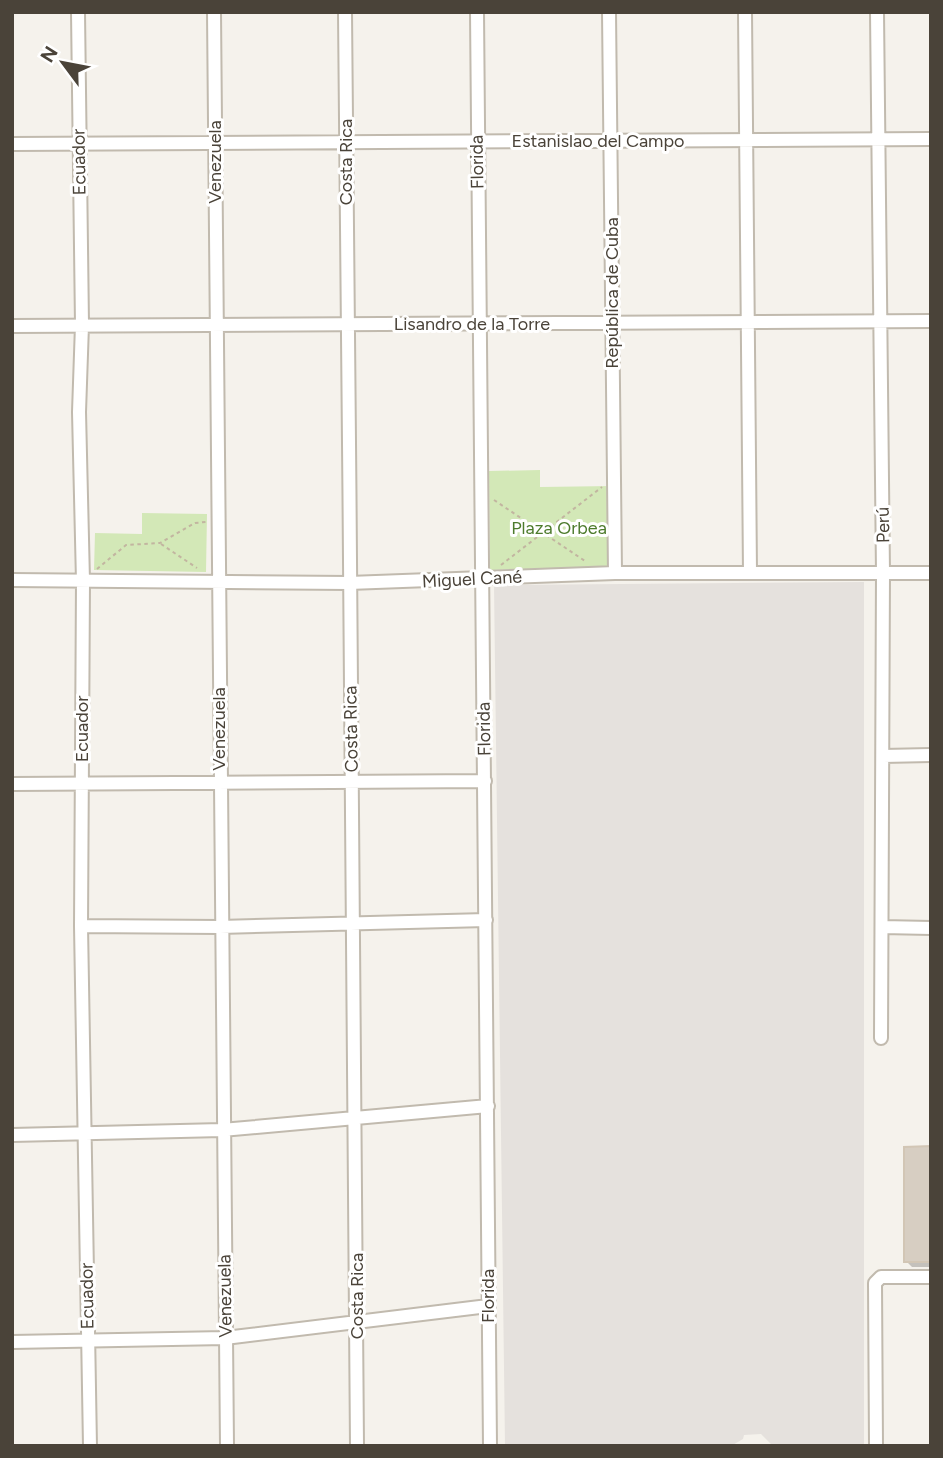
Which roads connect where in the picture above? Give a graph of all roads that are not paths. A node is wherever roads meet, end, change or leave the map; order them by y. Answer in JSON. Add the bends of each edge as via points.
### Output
{"nodes":[{"id":1,"x":78,"y":12,"type":"edge"},
{"id":2,"x":214,"y":12,"type":"edge"},
{"id":3,"x":345,"y":12,"type":"edge"},
{"id":4,"x":477,"y":12,"type":"edge"},
{"id":5,"x":609,"y":12,"type":"edge"},
{"id":6,"x":745,"y":12,"type":"edge"},
{"id":7,"x":877,"y":12,"type":"edge"},
{"id":8,"x":931,"y":139,"type":"edge"},
{"id":9,"x":611,"y":141,"type":"junction"},
{"id":10,"x":748,"y":141,"type":"junction"},
{"id":11,"x":878,"y":141,"type":"junction"},
{"id":12,"x":346,"y":142,"type":"junction"},
{"id":13,"x":477,"y":142,"type":"junction"},
{"id":14,"x":79,"y":143,"type":"junction"},
{"id":15,"x":215,"y":143,"type":"junction"},
{"id":16,"x":12,"y":144,"type":"edge"},
{"id":17,"x":748,"y":320,"type":"junction"},
{"id":18,"x":880,"y":321,"type":"junction"},
{"id":19,"x":931,"y":321,"type":"edge"},
{"id":20,"x":613,"y":323,"type":"junction"},
{"id":21,"x":216,"y":324,"type":"junction"},
{"id":22,"x":480,"y":324,"type":"junction"},
{"id":23,"x":82,"y":325,"type":"junction"},
{"id":24,"x":347,"y":325,"type":"junction"},
{"id":25,"x":12,"y":326,"type":"edge"},
{"id":26,"x":750,"y":572,"type":"junction"},
{"id":27,"x":609,"y":573,"type":"junction"},
{"id":28,"x":883,"y":573,"type":"junction"},
{"id":29,"x":931,"y":573,"type":"edge"},
{"id":30,"x":482,"y":579,"type":"junction"},
{"id":31,"x":12,"y":580,"type":"edge"},
{"id":32,"x":83,"y":581,"type":"junction"},
{"id":33,"x":219,"y":582,"type":"junction"},
{"id":34,"x":349,"y":583,"type":"junction"},
{"id":35,"x":931,"y":755,"type":"edge"},
{"id":36,"x":883,"y":756,"type":"junction"},
{"id":37,"x":351,"y":781,"type":"junction"},
{"id":38,"x":485,"y":781,"type":"junction"},
{"id":39,"x":219,"y":783,"type":"junction"},
{"id":40,"x":12,"y":784,"type":"edge"},
{"id":41,"x":82,"y":784,"type":"junction"},
{"id":42,"x":486,"y":920,"type":"junction"},
{"id":43,"x":353,"y":923,"type":"junction"},
{"id":44,"x":81,"y":926,"type":"junction"},
{"id":45,"x":220,"y":927,"type":"junction"},
{"id":46,"x":882,"y":927,"type":"junction"},
{"id":47,"x":931,"y":928,"type":"edge"},
{"id":48,"x":881,"y":1038,"type":"dead end"},
{"id":49,"x":488,"y":1106,"type":"junction"},
{"id":50,"x":357,"y":1118,"type":"junction"},
{"id":51,"x":222,"y":1130,"type":"junction"},
{"id":52,"x":12,"y":1135,"type":"edge"},
{"id":53,"x":85,"y":1135,"type":"junction"},
{"id":54,"x":931,"y":1277,"type":"edge"},
{"id":55,"x":488,"y":1306,"type":"junction"},
{"id":56,"x":356,"y":1321,"type":"junction"},
{"id":57,"x":225,"y":1338,"type":"junction"},
{"id":58,"x":88,"y":1341,"type":"junction"},
{"id":59,"x":12,"y":1342,"type":"edge"},
{"id":60,"x":90,"y":1446,"type":"edge"},
{"id":61,"x":227,"y":1446,"type":"edge"},
{"id":62,"x":357,"y":1446,"type":"edge"},
{"id":63,"x":490,"y":1446,"type":"edge"},
{"id":64,"x":876,"y":1446,"type":"edge"}],
"edges":[{"from":1,"to":14,"type":"street","name":"Ecuador"},
{"from":2,"to":15,"type":"street","name":"Venezuela"},
{"from":3,"to":12,"type":"street","name":"Costa Rica"},
{"from":4,"to":13,"type":"street","name":"Florida"},
{"from":5,"to":9,"type":"street","name":"República de Cuba"},
{"from":6,"to":10,"type":"street"},
{"from":7,"to":11,"type":"street","name":"Perú"},
{"from":8,"to":11,"type":"street","name":"Estanislao del Campo"},
{"from":9,"to":10,"type":"street","name":"Estanislao del Campo"},
{"from":9,"to":13,"type":"street","name":"Estanislao del Campo"},
{"from":9,"to":20,"type":"street","name":"República de Cuba"},
{"from":10,"to":11,"type":"street","name":"Estanislao del Campo"},
{"from":10,"to":17,"type":"street"},
{"from":11,"to":18,"type":"street","name":"Perú"},
{"from":12,"to":13,"type":"street","name":"Estanislao del Campo"},
{"from":12,"to":15,"type":"street","name":"Estanislao del Campo"},
{"from":12,"to":24,"type":"street","name":"Costa Rica"},
{"from":13,"to":22,"type":"street","name":"Florida"},
{"from":14,"to":15,"type":"street","name":"Estanislao del Campo"},
{"from":14,"to":16,"type":"street","name":"Estanislao del Campo"},
{"from":14,"to":23,"type":"street","name":"Ecuador"},
{"from":15,"to":21,"type":"street","name":"Venezuela"},
{"from":17,"to":18,"type":"street","name":"Lisandro de la Torre"},
{"from":17,"to":20,"type":"street","name":"Lisandro de la Torre"},
{"from":17,"to":26,"type":"street"},
{"from":18,"to":19,"type":"street","name":"Lisandro de la Torre"},
{"from":18,"to":28,"type":"street","name":"Perú"},
{"from":20,"to":22,"type":"street","name":"Lisandro de la Torre"},
{"from":20,"to":27,"type":"street","name":"República de Cuba"},
{"from":21,"to":23,"type":"street","name":"Lisandro de la Torre"},
{"from":21,"to":24,"type":"street","name":"Lisandro de la Torre"},
{"from":21,"to":33,"type":"street","name":"Venezuela"},
{"from":22,"to":24,"type":"street","name":"Lisandro de la Torre"},
{"from":22,"to":30,"type":"street","name":"Florida"},
{"from":23,"to":25,"type":"street","name":"Lisandro de la Torre"},
{"from":23,"to":32,"type":"street","name":"Ecuador"},
{"from":24,"to":34,"type":"street","name":"Costa Rica"},
{"from":26,"to":27,"type":"street","name":"Miguel Cané"},
{"from":26,"to":28,"type":"street","name":"Miguel Cané"},
{"from":27,"to":30,"type":"street","name":"Miguel Cané"},
{"from":28,"to":29,"type":"street","name":"Miguel Cané"},
{"from":28,"to":36,"type":"street","name":"Perú"},
{"from":30,"to":34,"type":"street","name":"Miguel Cané"},
{"from":30,"to":38,"type":"street","name":"Florida"},
{"from":31,"to":32,"type":"street","name":"Miguel Cané"},
{"from":32,"to":33,"type":"street","name":"Miguel Cané"},
{"from":32,"to":41,"type":"street","name":"Ecuador"},
{"from":33,"to":34,"type":"street","name":"Miguel Cané"},
{"from":33,"to":39,"type":"street","name":"Venezuela"},
{"from":34,"to":37,"type":"street","name":"Costa Rica"},
{"from":35,"to":36,"type":"street"},
{"from":36,"to":46,"type":"street","name":"Perú"},
{"from":37,"to":38,"type":"street"},
{"from":37,"to":39,"type":"street"},
{"from":37,"to":43,"type":"street","name":"Costa Rica"},
{"from":38,"to":42,"type":"street","name":"Florida"},
{"from":39,"to":41,"type":"street"},
{"from":39,"to":45,"type":"street","name":"Venezuela"},
{"from":40,"to":41,"type":"street"},
{"from":41,"to":44,"type":"street","name":"Ecuador"},
{"from":42,"to":43,"type":"street"},
{"from":42,"to":49,"type":"street","name":"Florida"},
{"from":43,"to":45,"type":"street"},
{"from":43,"to":50,"type":"street","name":"Costa Rica"},
{"from":44,"to":45,"type":"street"},
{"from":44,"to":53,"type":"street","name":"Ecuador"},
{"from":45,"to":51,"type":"street","name":"Venezuela"},
{"from":46,"to":47,"type":"street"},
{"from":46,"to":48,"type":"street","name":"Perú"},
{"from":49,"to":50,"type":"street"},
{"from":49,"to":55,"type":"street","name":"Florida"},
{"from":50,"to":51,"type":"street"},
{"from":50,"to":56,"type":"street","name":"Costa Rica"},
{"from":51,"to":53,"type":"street"},
{"from":51,"to":57,"type":"street","name":"Venezuela"},
{"from":52,"to":53,"type":"street"},
{"from":53,"to":58,"type":"street","name":"Ecuador"},
{"from":54,"to":64,"type":"street","via":[[881,1277],[875,1283]]},
{"from":55,"to":56,"type":"street"},
{"from":55,"to":63,"type":"street","name":"Florida"},
{"from":56,"to":57,"type":"street"},
{"from":56,"to":62,"type":"street","name":"Costa Rica"},
{"from":57,"to":58,"type":"street"},
{"from":57,"to":61,"type":"street","name":"Venezuela"},
{"from":58,"to":59,"type":"street"},
{"from":58,"to":60,"type":"street","name":"Ecuador"}]}
